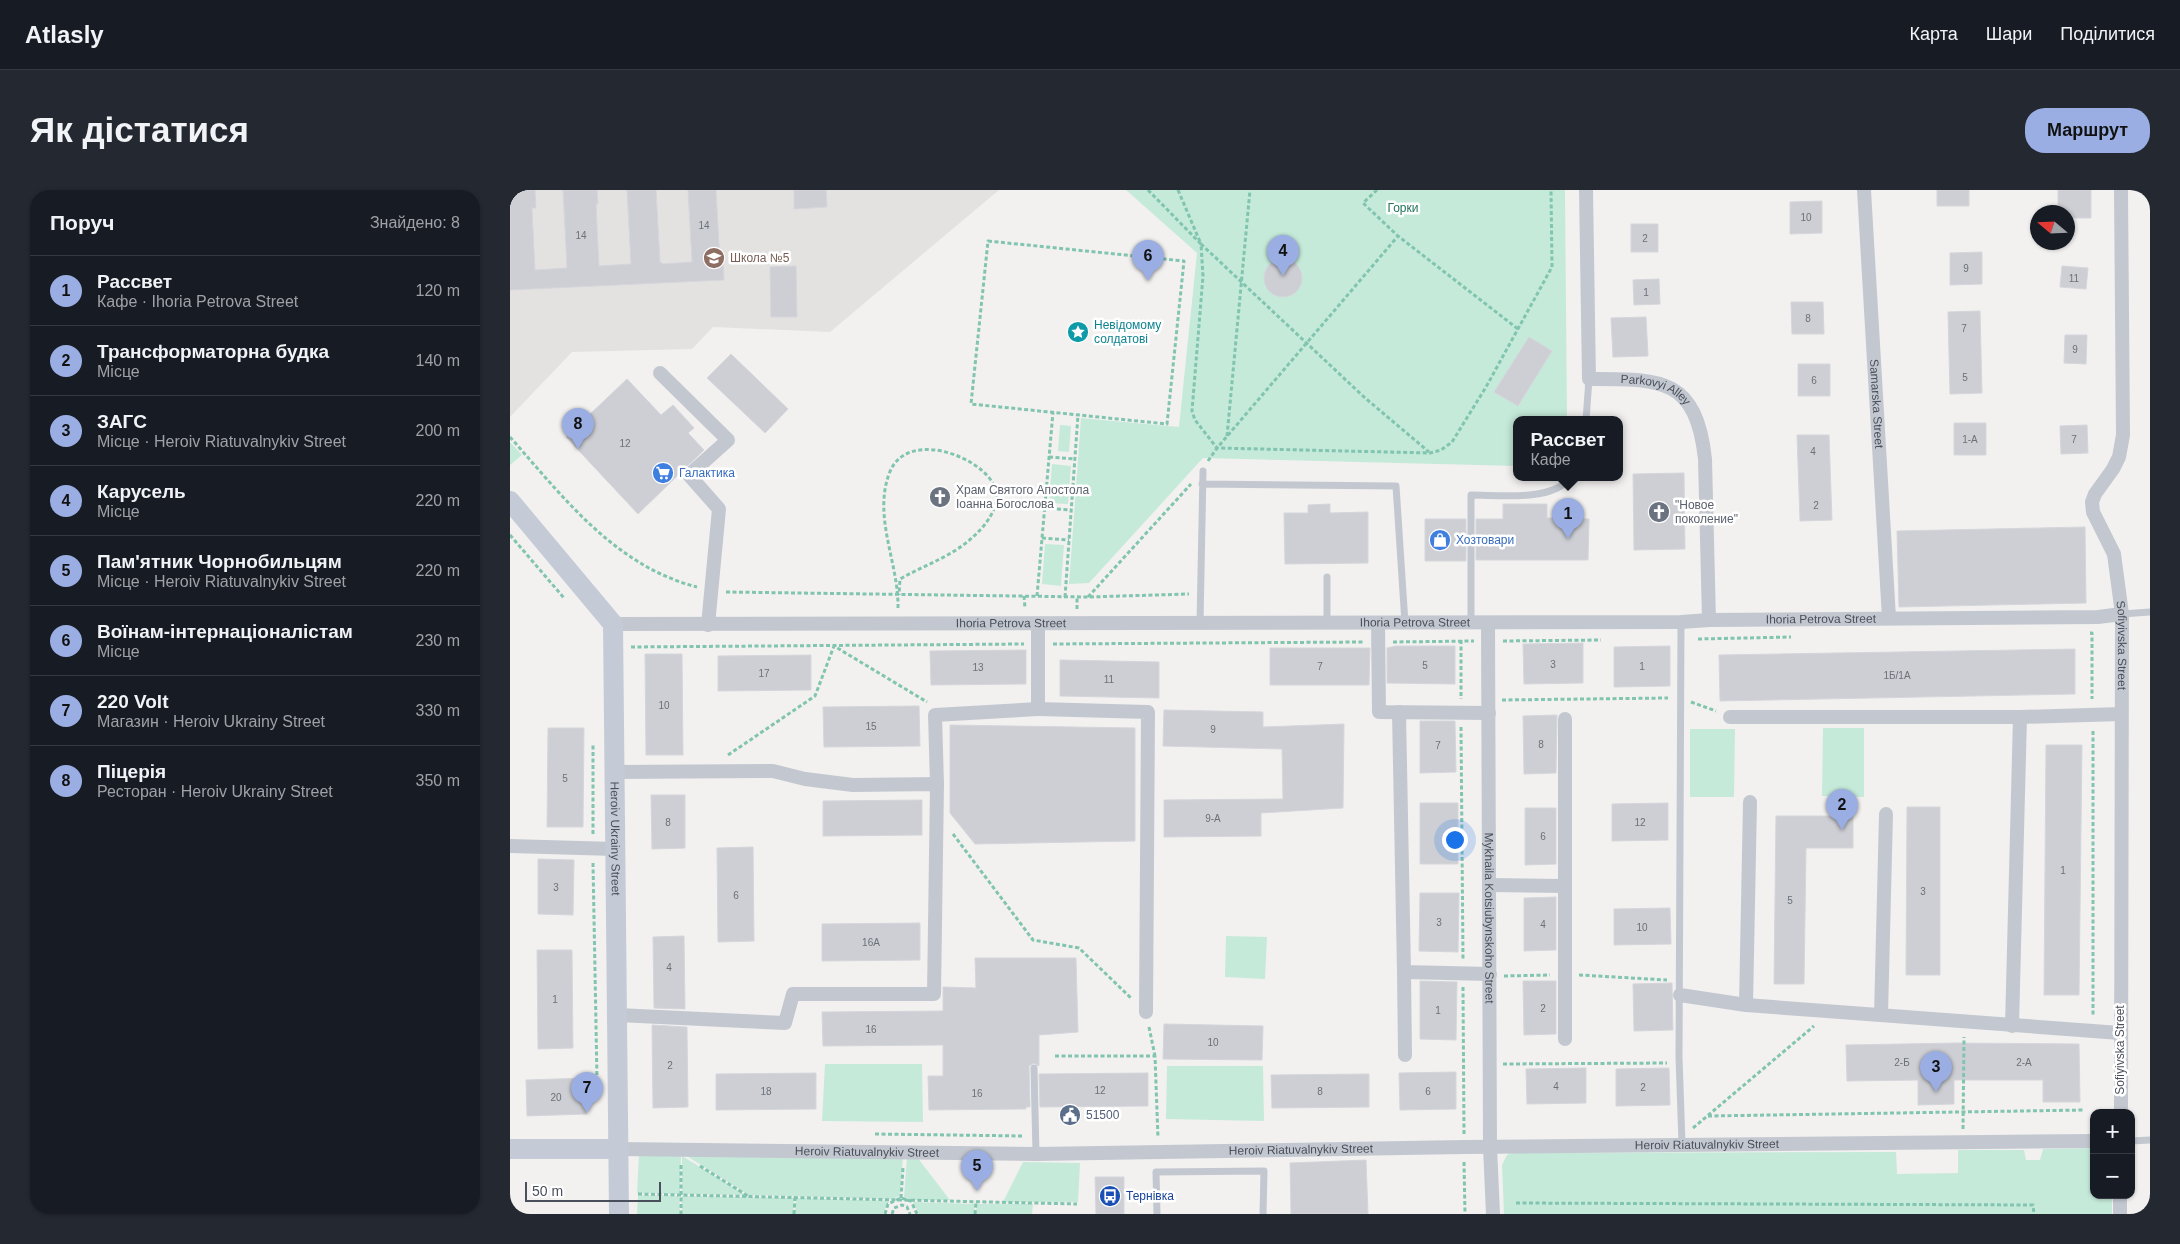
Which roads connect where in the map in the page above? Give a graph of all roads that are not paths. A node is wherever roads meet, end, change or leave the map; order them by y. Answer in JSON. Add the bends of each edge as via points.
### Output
{"nodes":[{"id":1,"x":1586,"y":190,"type":"edge"},
{"id":2,"x":1864,"y":190,"type":"edge"},
{"id":3,"x":2121,"y":190,"type":"edge"},
{"id":4,"x":660,"y":373,"type":"dead end"},
{"id":5,"x":1589,"y":379,"type":"junction"},
{"id":6,"x":1586,"y":416,"type":"edge"},
{"id":7,"x":1202,"y":471,"type":"road end"},
{"id":8,"x":1567,"y":481,"type":"edge"},
{"id":9,"x":1202,"y":484,"type":"junction"},
{"id":10,"x":510,"y":501,"type":"edge"},
{"id":11,"x":1327,"y":577,"type":"dead end"},
{"id":12,"x":2150,"y":612,"type":"edge"},
{"id":13,"x":2122,"y":614,"type":"junction"},
{"id":14,"x":1889,"y":618,"type":"junction"},
{"id":15,"x":1709,"y":620,"type":"junction"},
{"id":16,"x":1681,"y":622,"type":"junction"},
{"id":17,"x":1378,"y":623,"type":"junction"},
{"id":18,"x":1405,"y":623,"type":"junction"},
{"id":19,"x":1488,"y":623,"type":"junction"},
{"id":20,"x":613,"y":624,"type":"junction"},
{"id":21,"x":708,"y":624,"type":"junction"},
{"id":22,"x":1038,"y":624,"type":"junction"},
{"id":23,"x":1200,"y":624,"type":"junction"},
{"id":24,"x":1326,"y":624,"type":"junction"},
{"id":25,"x":1466,"y":627,"type":"junction"},
{"id":26,"x":1038,"y":709,"type":"junction"},
{"id":27,"x":1400,"y":712,"type":"junction"},
{"id":28,"x":1495,"y":712,"type":"junction"},
{"id":29,"x":2121,"y":714,"type":"junction"},
{"id":30,"x":1730,"y":717,"type":"road end"},
{"id":31,"x":2020,"y":717,"type":"junction"},
{"id":32,"x":1565,"y":720,"type":"dead end"},
{"id":33,"x":614,"y":772,"type":"junction"},
{"id":34,"x":937,"y":784,"type":"junction"},
{"id":35,"x":1750,"y":802,"type":"dead end"},
{"id":36,"x":1886,"y":814,"type":"dead end"},
{"id":37,"x":510,"y":846,"type":"edge"},
{"id":38,"x":615,"y":849,"type":"junction"},
{"id":39,"x":1490,"y":885,"type":"junction"},
{"id":40,"x":1565,"y":886,"type":"junction"},
{"id":41,"x":1404,"y":972,"type":"junction"},
{"id":42,"x":1495,"y":975,"type":"junction"},
{"id":43,"x":1680,"y":995,"type":"junction"},
{"id":44,"x":1746,"y":1005,"type":"junction"},
{"id":45,"x":1146,"y":1012,"type":"road end"},
{"id":46,"x":618,"y":1015,"type":"junction"},
{"id":47,"x":1881,"y":1015,"type":"junction"},
{"id":48,"x":2012,"y":1026,"type":"junction"},
{"id":49,"x":2120,"y":1033,"type":"junction"},
{"id":50,"x":1565,"y":1039,"type":"dead end"},
{"id":51,"x":1405,"y":1055,"type":"dead end"},
{"id":52,"x":1034,"y":1068,"type":"dead end"},
{"id":53,"x":2121,"y":1109,"type":"edge"},
{"id":54,"x":2150,"y":1140,"type":"edge"},
{"id":55,"x":1682,"y":1141,"type":"junction"},
{"id":56,"x":2090,"y":1141,"type":"edge"},
{"id":57,"x":2135,"y":1141,"type":"edge"},
{"id":58,"x":1490,"y":1146,"type":"junction"},
{"id":59,"x":510,"y":1149,"type":"edge"},
{"id":60,"x":619,"y":1149,"type":"junction"},
{"id":61,"x":1036,"y":1154,"type":"junction"},
{"id":62,"x":2120,"y":1199,"type":"edge"},
{"id":63,"x":619,"y":1214,"type":"edge"},
{"id":64,"x":1157,"y":1214,"type":"edge"},
{"id":65,"x":1263,"y":1214,"type":"edge"},
{"id":66,"x":1493,"y":1214,"type":"edge"},
{"id":67,"x":2120,"y":1214,"type":"edge"}],
"edges":[{"from":1,"to":5,"type":"street"},
{"from":2,"to":14,"type":"street","name":"Samarska Street"},
{"from":3,"to":13,"type":"street","name":"Sofiyivska Street","via":[[2123,435],[2114,469],[2094,494],[2092,502],[2114,554]]},
{"from":4,"to":21,"type":"street","via":[[728,440],[689,475],[718,509]]},
{"from":5,"to":6,"type":"lane"},
{"from":5,"to":15,"type":"street","name":"Parkovyi Alley","via":[[1658,382],[1682,396],[1697,417],[1705,459]]},
{"from":7,"to":9,"type":"lane"},
{"from":8,"to":25,"type":"lane","via":[[1558,489],[1544,494],[1471,495]]},
{"from":9,"to":18,"type":"lane","via":[[1396,486]]},
{"from":9,"to":23,"type":"lane"},
{"from":10,"to":20,"type":"street"},
{"from":11,"to":24,"type":"lane"},
{"from":12,"to":13,"type":"lane"},
{"from":13,"to":14,"type":"street","name":"Ihoria Petrova Street","via":[[2098,617]]},
{"from":13,"to":29,"type":"street","name":"Sofiyivska Street"},
{"from":14,"to":15,"type":"street","name":"Ihoria Petrova Street"},
{"from":15,"to":16,"type":"street","name":"Ihoria Petrova Street"},
{"from":16,"to":19,"type":"street","name":"Ihoria Petrova Street"},
{"from":16,"to":43,"type":"lane"},
{"from":17,"to":18,"type":"street","name":"Ihoria Petrova Street"},
{"from":17,"to":24,"type":"street","name":"Ihoria Petrova Street"},
{"from":17,"to":27,"type":"street","via":[[1379,712]]},
{"from":18,"to":25,"type":"street","name":"Ihoria Petrova Street"},
{"from":19,"to":25,"type":"street","name":"Ihoria Petrova Street"},
{"from":19,"to":28,"type":"street","name":"Mykhaila Kotsiubynskoho Street"},
{"from":20,"to":21,"type":"street","name":"Ihoria Petrova Street"},
{"from":20,"to":33,"type":"street","name":"Heroiv Ukrainy Street"},
{"from":21,"to":22,"type":"street","name":"Ihoria Petrova Street"},
{"from":22,"to":23,"type":"street","name":"Ihoria Petrova Street"},
{"from":22,"to":26,"type":"street"},
{"from":23,"to":24,"type":"street","name":"Ihoria Petrova Street"},
{"from":26,"to":34,"type":"street","via":[[935,715]]},
{"from":26,"to":45,"type":"street","via":[[1148,712]]},
{"from":27,"to":28,"type":"street"},
{"from":27,"to":41,"type":"street"},
{"from":28,"to":39,"type":"street","name":"Mykhaila Kotsiubynskoho Street"},
{"from":29,"to":31,"type":"street"},
{"from":29,"to":49,"type":"street","name":"Sofiyivska Street"},
{"from":30,"to":31,"type":"street"},
{"from":31,"to":48,"type":"street"},
{"from":32,"to":40,"type":"street"},
{"from":33,"to":34,"type":"street","via":[[773,771],[853,785]]},
{"from":33,"to":38,"type":"street","name":"Heroiv Ukrainy Street"},
{"from":34,"to":46,"type":"street","via":[[934,994],[793,994],[785,1023]]},
{"from":35,"to":44,"type":"street"},
{"from":36,"to":47,"type":"street"},
{"from":37,"to":38,"type":"street"},
{"from":38,"to":46,"type":"street","name":"Heroiv Ukrainy Street"},
{"from":39,"to":40,"type":"street"},
{"from":39,"to":42,"type":"street","name":"Mykhaila Kotsiubynskoho Street"},
{"from":40,"to":50,"type":"street"},
{"from":41,"to":42,"type":"street"},
{"from":41,"to":51,"type":"street"},
{"from":42,"to":58,"type":"street","name":"Mykhaila Kotsiubynskoho Street"},
{"from":43,"to":44,"type":"street"},
{"from":43,"to":55,"type":"lane"},
{"from":44,"to":47,"type":"street"},
{"from":46,"to":60,"type":"street","name":"Heroiv Ukrainy Street"},
{"from":47,"to":48,"type":"street"},
{"from":48,"to":49,"type":"street"},
{"from":49,"to":53,"type":"street","name":"Sofiyivska Street"},
{"from":52,"to":61,"type":"lane"},
{"from":54,"to":57,"type":"lane"},
{"from":55,"to":56,"type":"street","name":"Heroiv Riatuvalnykiv Street"},
{"from":55,"to":58,"type":"street","name":"Heroiv Riatuvalnykiv Street"},
{"from":58,"to":61,"type":"street","name":"Heroiv Riatuvalnykiv Street"},
{"from":58,"to":66,"type":"street","name":"Mykhaila Kotsiubynskoho Street"},
{"from":59,"to":60,"type":"street","name":"Heroiv Riatuvalnykiv Street"},
{"from":60,"to":61,"type":"street","name":"Heroiv Riatuvalnykiv Street"},
{"from":60,"to":63,"type":"street","name":"Heroiv Ukrainy Street"},
{"from":62,"to":67,"type":"street"},
{"from":64,"to":65,"type":"lane","via":[[1156,1172],[1264,1171]]}]}
